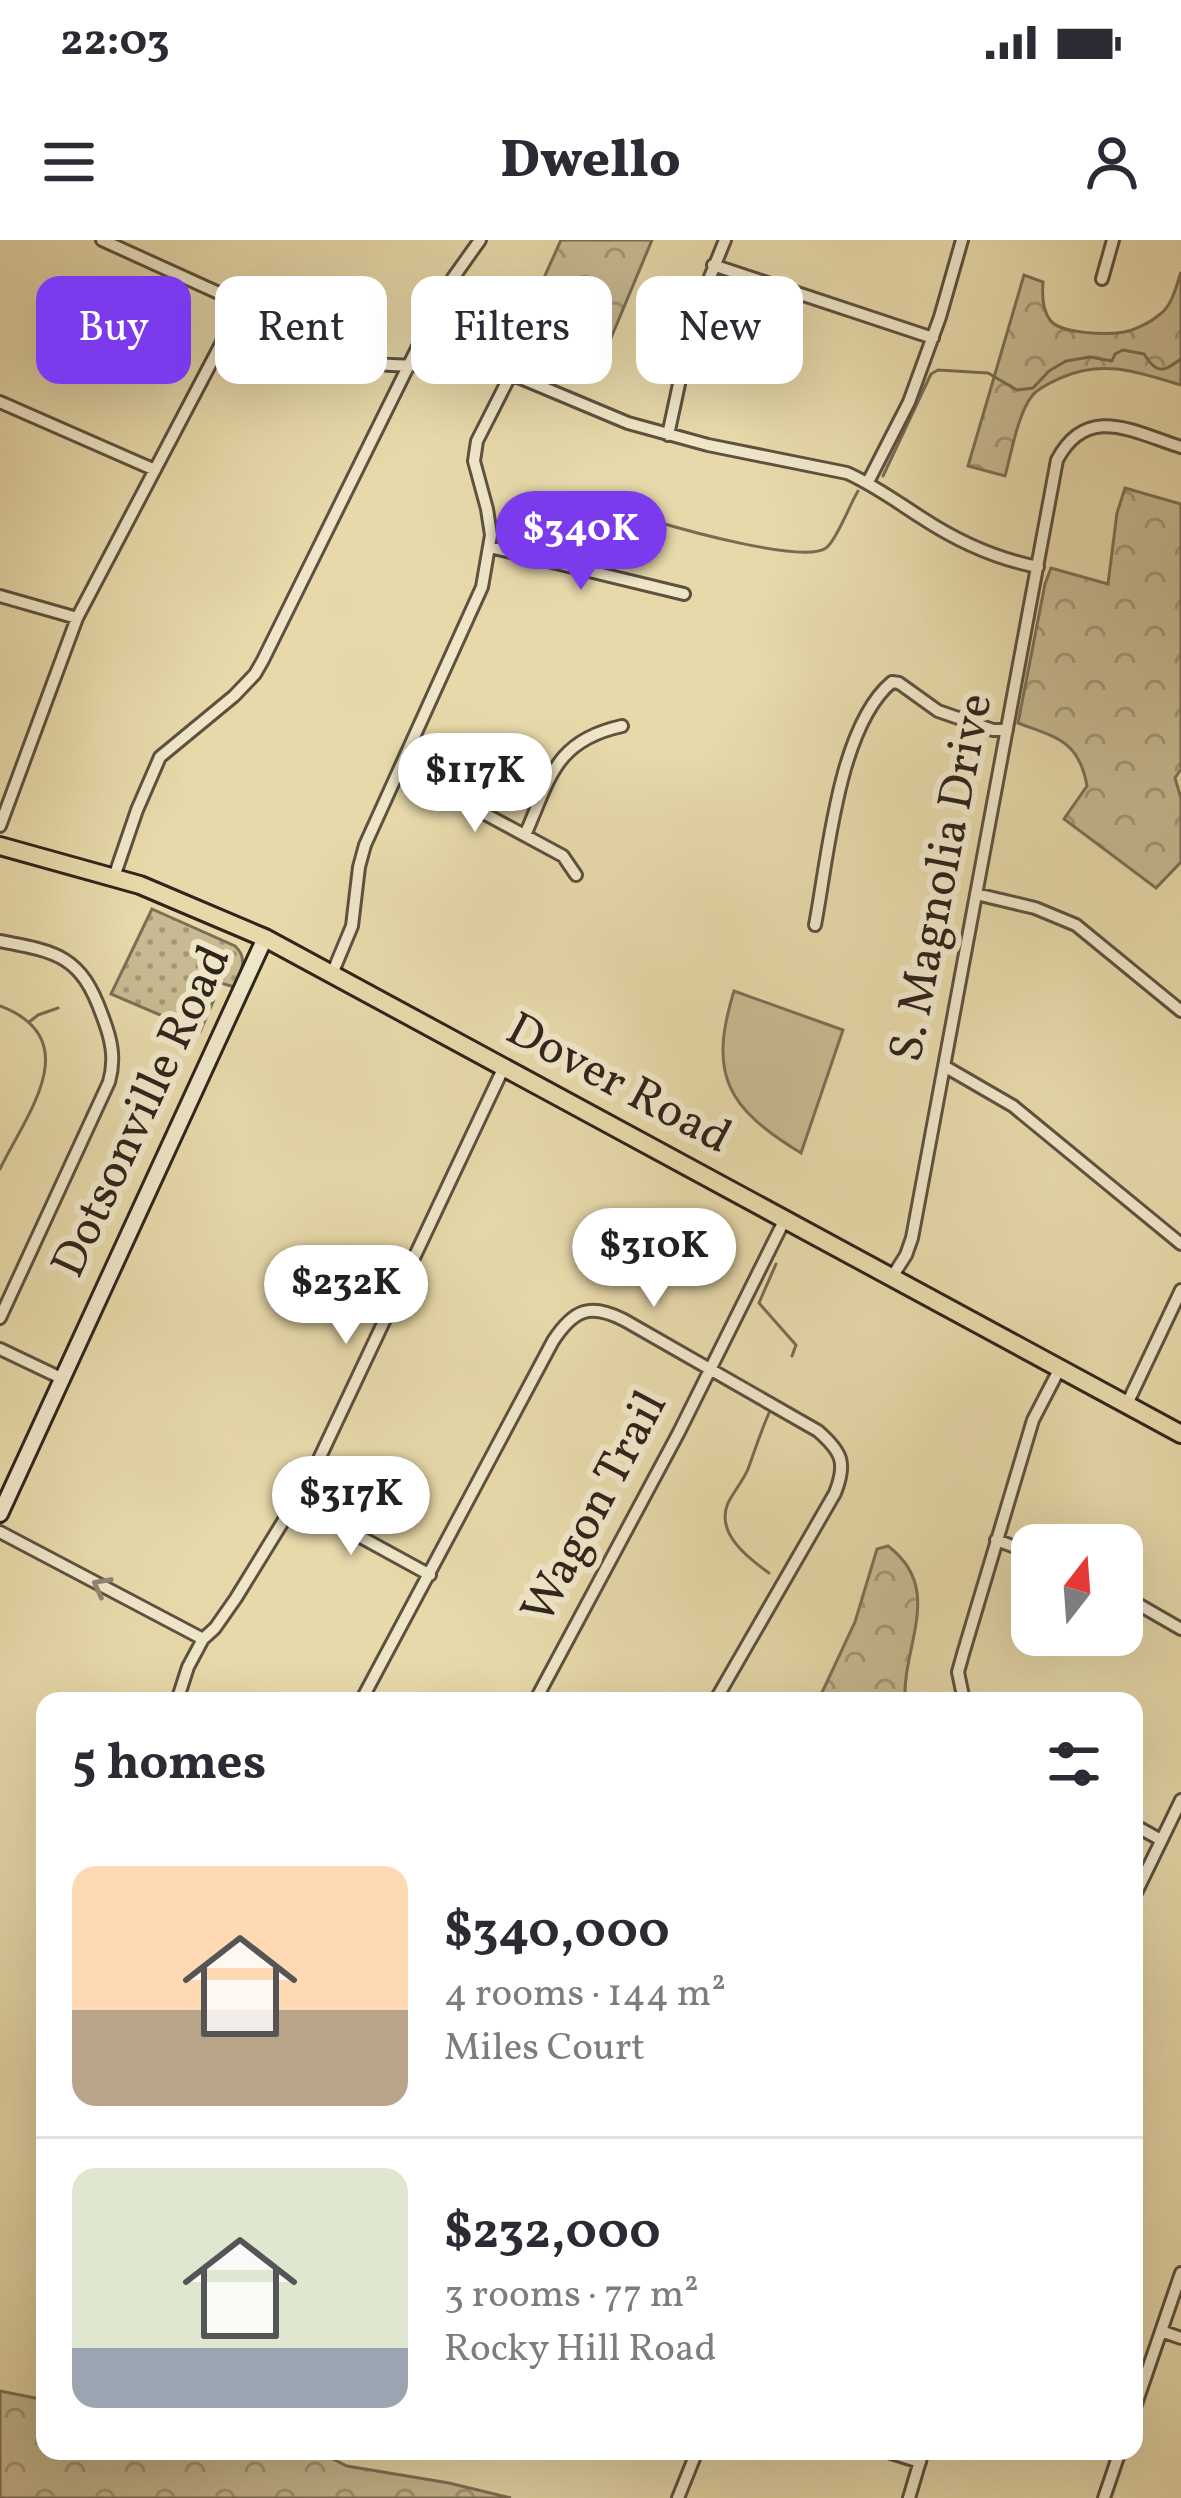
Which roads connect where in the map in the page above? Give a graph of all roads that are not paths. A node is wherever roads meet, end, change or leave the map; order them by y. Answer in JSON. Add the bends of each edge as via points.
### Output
{"nodes":[{"id":1,"x":102,"y":240,"type":"edge"},
{"id":2,"x":480,"y":240,"type":"edge"},
{"id":3,"x":724,"y":240,"type":"edge"},
{"id":4,"x":962,"y":240,"type":"edge"},
{"id":5,"x":1113,"y":240,"type":"edge"},
{"id":6,"x":713,"y":265,"type":"junction"},
{"id":7,"x":1102,"y":279,"type":"dead end"},
{"id":8,"x":215,"y":292,"type":"edge"},
{"id":9,"x":933,"y":338,"type":"junction"},
{"id":10,"x":215,"y":356,"type":"edge"},
{"id":11,"x":387,"y":364,"type":"edge"},
{"id":12,"x":410,"y":366,"type":"junction"},
{"id":13,"x":506,"y":384,"type":"edge"},
{"id":14,"x":534,"y":384,"type":"edge"},
{"id":15,"x":0,"y":402,"type":"edge"},
{"id":16,"x":668,"y":435,"type":"junction"},
{"id":17,"x":1181,"y":447,"type":"edge"},
{"id":18,"x":155,"y":470,"type":"junction"},
{"id":19,"x":868,"y":482,"type":"junction"},
{"id":20,"x":490,"y":547,"type":"junction"},
{"id":21,"x":1038,"y":566,"type":"junction"},
{"id":22,"x":684,"y":594,"type":"dead end"},
{"id":23,"x":0,"y":596,"type":"edge"},
{"id":24,"x":77,"y":618,"type":"junction"},
{"id":25,"x":622,"y":726,"type":"dead end"},
{"id":26,"x":1006,"y":730,"type":"junction"},
{"id":27,"x":400,"y":768,"type":"junction"},
{"id":28,"x":0,"y":826,"type":"edge"},
{"id":29,"x":525,"y":835,"type":"junction"},
{"id":30,"x":0,"y":846,"type":"edge"},
{"id":31,"x":576,"y":875,"type":"dead end"},
{"id":32,"x":114,"y":878,"type":"junction"},
{"id":33,"x":976,"y":894,"type":"junction"},
{"id":34,"x":815,"y":925,"type":"dead end"},
{"id":35,"x":266,"y":938,"type":"junction"},
{"id":36,"x":0,"y":941,"type":"edge"},
{"id":37,"x":332,"y":974,"type":"junction"},
{"id":38,"x":1181,"y":1011,"type":"edge"},
{"id":39,"x":944,"y":1066,"type":"junction"},
{"id":40,"x":504,"y":1067,"type":"junction"},
{"id":41,"x":784,"y":1220,"type":"junction"},
{"id":42,"x":1181,"y":1244,"type":"edge"},
{"id":43,"x":892,"y":1277,"type":"junction"},
{"id":44,"x":1181,"y":1290,"type":"edge"},
{"id":45,"x":0,"y":1318,"type":"edge"},
{"id":46,"x":0,"y":1349,"type":"edge"},
{"id":47,"x":710,"y":1368,"type":"junction"},
{"id":48,"x":1060,"y":1368,"type":"junction"},
{"id":49,"x":63,"y":1379,"type":"junction"},
{"id":50,"x":1127,"y":1404,"type":"junction"},
{"id":51,"x":1181,"y":1434,"type":"edge"},
{"id":52,"x":295,"y":1501,"type":"junction"},
{"id":53,"x":0,"y":1514,"type":"edge"},
{"id":54,"x":0,"y":1532,"type":"edge"},
{"id":55,"x":996,"y":1540,"type":"junction"},
{"id":56,"x":1011,"y":1545,"type":"edge"},
{"id":57,"x":430,"y":1574,"type":"junction"},
{"id":58,"x":1143,"y":1606,"type":"edge"},
{"id":59,"x":1181,"y":1629,"type":"edge"},
{"id":60,"x":203,"y":1640,"type":"junction"},
{"id":61,"x":180,"y":1692,"type":"edge"},
{"id":62,"x":367,"y":1692,"type":"edge"},
{"id":63,"x":540,"y":1692,"type":"edge"},
{"id":64,"x":721,"y":1692,"type":"edge"},
{"id":65,"x":962,"y":1692,"type":"edge"},
{"id":66,"x":1181,"y":1800,"type":"edge"},
{"id":67,"x":1143,"y":1830,"type":"edge"},
{"id":68,"x":1161,"y":1840,"type":"junction"},
{"id":69,"x":1143,"y":1878,"type":"edge"},
{"id":70,"x":1181,"y":2273,"type":"edge"},
{"id":71,"x":1161,"y":2331,"type":"junction"},
{"id":72,"x":1181,"y":2338,"type":"edge"},
{"id":73,"x":1143,"y":2384,"type":"edge"},
{"id":74,"x":694,"y":2460,"type":"edge"},
{"id":75,"x":920,"y":2460,"type":"edge"},
{"id":76,"x":1117,"y":2460,"type":"edge"},
{"id":77,"x":678,"y":2498,"type":"edge"},
{"id":78,"x":909,"y":2498,"type":"edge"},
{"id":79,"x":1104,"y":2498,"type":"edge"}],
"edges":[{"from":1,"to":8,"type":"street"},
{"from":2,"to":12,"type":"street"},
{"from":3,"to":6,"type":"street"},
{"from":4,"to":9,"type":"street"},
{"from":5,"to":7,"type":"street"},
{"from":6,"to":9,"type":"street"},
{"from":6,"to":16,"type":"street"},
{"from":9,"to":19,"type":"street"},
{"from":10,"to":18,"type":"street"},
{"from":11,"to":12,"type":"street"},
{"from":12,"to":32,"type":"street","via":[[255,674],[160,758]]},
{"from":13,"to":20,"type":"street","via":[[474,461]]},
{"from":14,"to":16,"type":"street"},
{"from":15,"to":18,"type":"street"},
{"from":16,"to":19,"type":"street"},
{"from":17,"to":21,"type":"street","name":"S. Magnolia Drive","via":[[1112,426],[1069,439],[1057,460]]},
{"from":18,"to":24,"type":"street"},
{"from":19,"to":21,"type":"street","via":[[949,534]]},
{"from":20,"to":22,"type":"street"},
{"from":20,"to":27,"type":"street","via":[[482,586]]},
{"from":21,"to":26,"type":"street","name":"S. Magnolia Drive"},
{"from":23,"to":24,"type":"street"},
{"from":24,"to":28,"type":"street"},
{"from":25,"to":29,"type":"street","via":[[567,751]]},
{"from":26,"to":33,"type":"street","name":"S. Magnolia Drive"},
{"from":26,"to":34,"type":"street","via":[[938,711],[892,682],[881,691],[851,746]]},
{"from":27,"to":29,"type":"street"},
{"from":27,"to":37,"type":"street","via":[[361,856],[352,926]]},
{"from":29,"to":31,"type":"street","via":[[563,856]]},
{"from":30,"to":32,"type":"main road","name":"Dover Road"},
{"from":32,"to":35,"type":"main road","name":"Dover Road"},
{"from":33,"to":38,"type":"street","via":[[1076,925]]},
{"from":33,"to":39,"type":"street","name":"S. Magnolia Drive"},
{"from":35,"to":37,"type":"main road","name":"Dover Road"},
{"from":35,"to":49,"type":"main road","name":"Dotsonville Road"},
{"from":36,"to":45,"type":"street","via":[[42,949],[79,971],[97,999],[113,1058]]},
{"from":37,"to":40,"type":"main road","name":"Dover Road"},
{"from":39,"to":42,"type":"street","via":[[1013,1106]]},
{"from":39,"to":43,"type":"street","name":"S. Magnolia Drive","via":[[912,1238]]},
{"from":40,"to":41,"type":"main road","name":"Dover Road"},
{"from":40,"to":52,"type":"street"},
{"from":41,"to":43,"type":"main road","name":"Dover Road"},
{"from":41,"to":47,"type":"street","name":"Wagon Trail"},
{"from":43,"to":48,"type":"main road","name":"Dover Road"},
{"from":44,"to":50,"type":"street"},
{"from":46,"to":49,"type":"street"},
{"from":47,"to":57,"type":"street","via":[[616,1316],[589,1310],[571,1318]]},
{"from":47,"to":63,"type":"street","name":"Wagon Trail"},
{"from":47,"to":64,"type":"street","via":[[818,1431],[842,1462],[835,1493]]},
{"from":48,"to":50,"type":"main road","name":"Dover Road"},
{"from":48,"to":55,"type":"street","via":[[1033,1420]]},
{"from":49,"to":53,"type":"main road","name":"Dotsonville Road"},
{"from":50,"to":51,"type":"main road","name":"Dover Road"},
{"from":52,"to":57,"type":"street"},
{"from":52,"to":60,"type":"street"},
{"from":60,"to":54,"type":"street","one_way":true},
{"from":55,"to":56,"type":"street"},
{"from":55,"to":65,"type":"street","via":[[958,1672]]},
{"from":57,"to":62,"type":"street"},
{"from":58,"to":59,"type":"street"},
{"from":60,"to":61,"type":"street"},
{"from":66,"to":68,"type":"street"},
{"from":67,"to":68,"type":"street"},
{"from":68,"to":69,"type":"street"},
{"from":70,"to":71,"type":"street"},
{"from":71,"to":72,"type":"street"},
{"from":71,"to":73,"type":"street"},
{"from":74,"to":77,"type":"street"},
{"from":75,"to":78,"type":"street"},
{"from":76,"to":79,"type":"street"}]}
